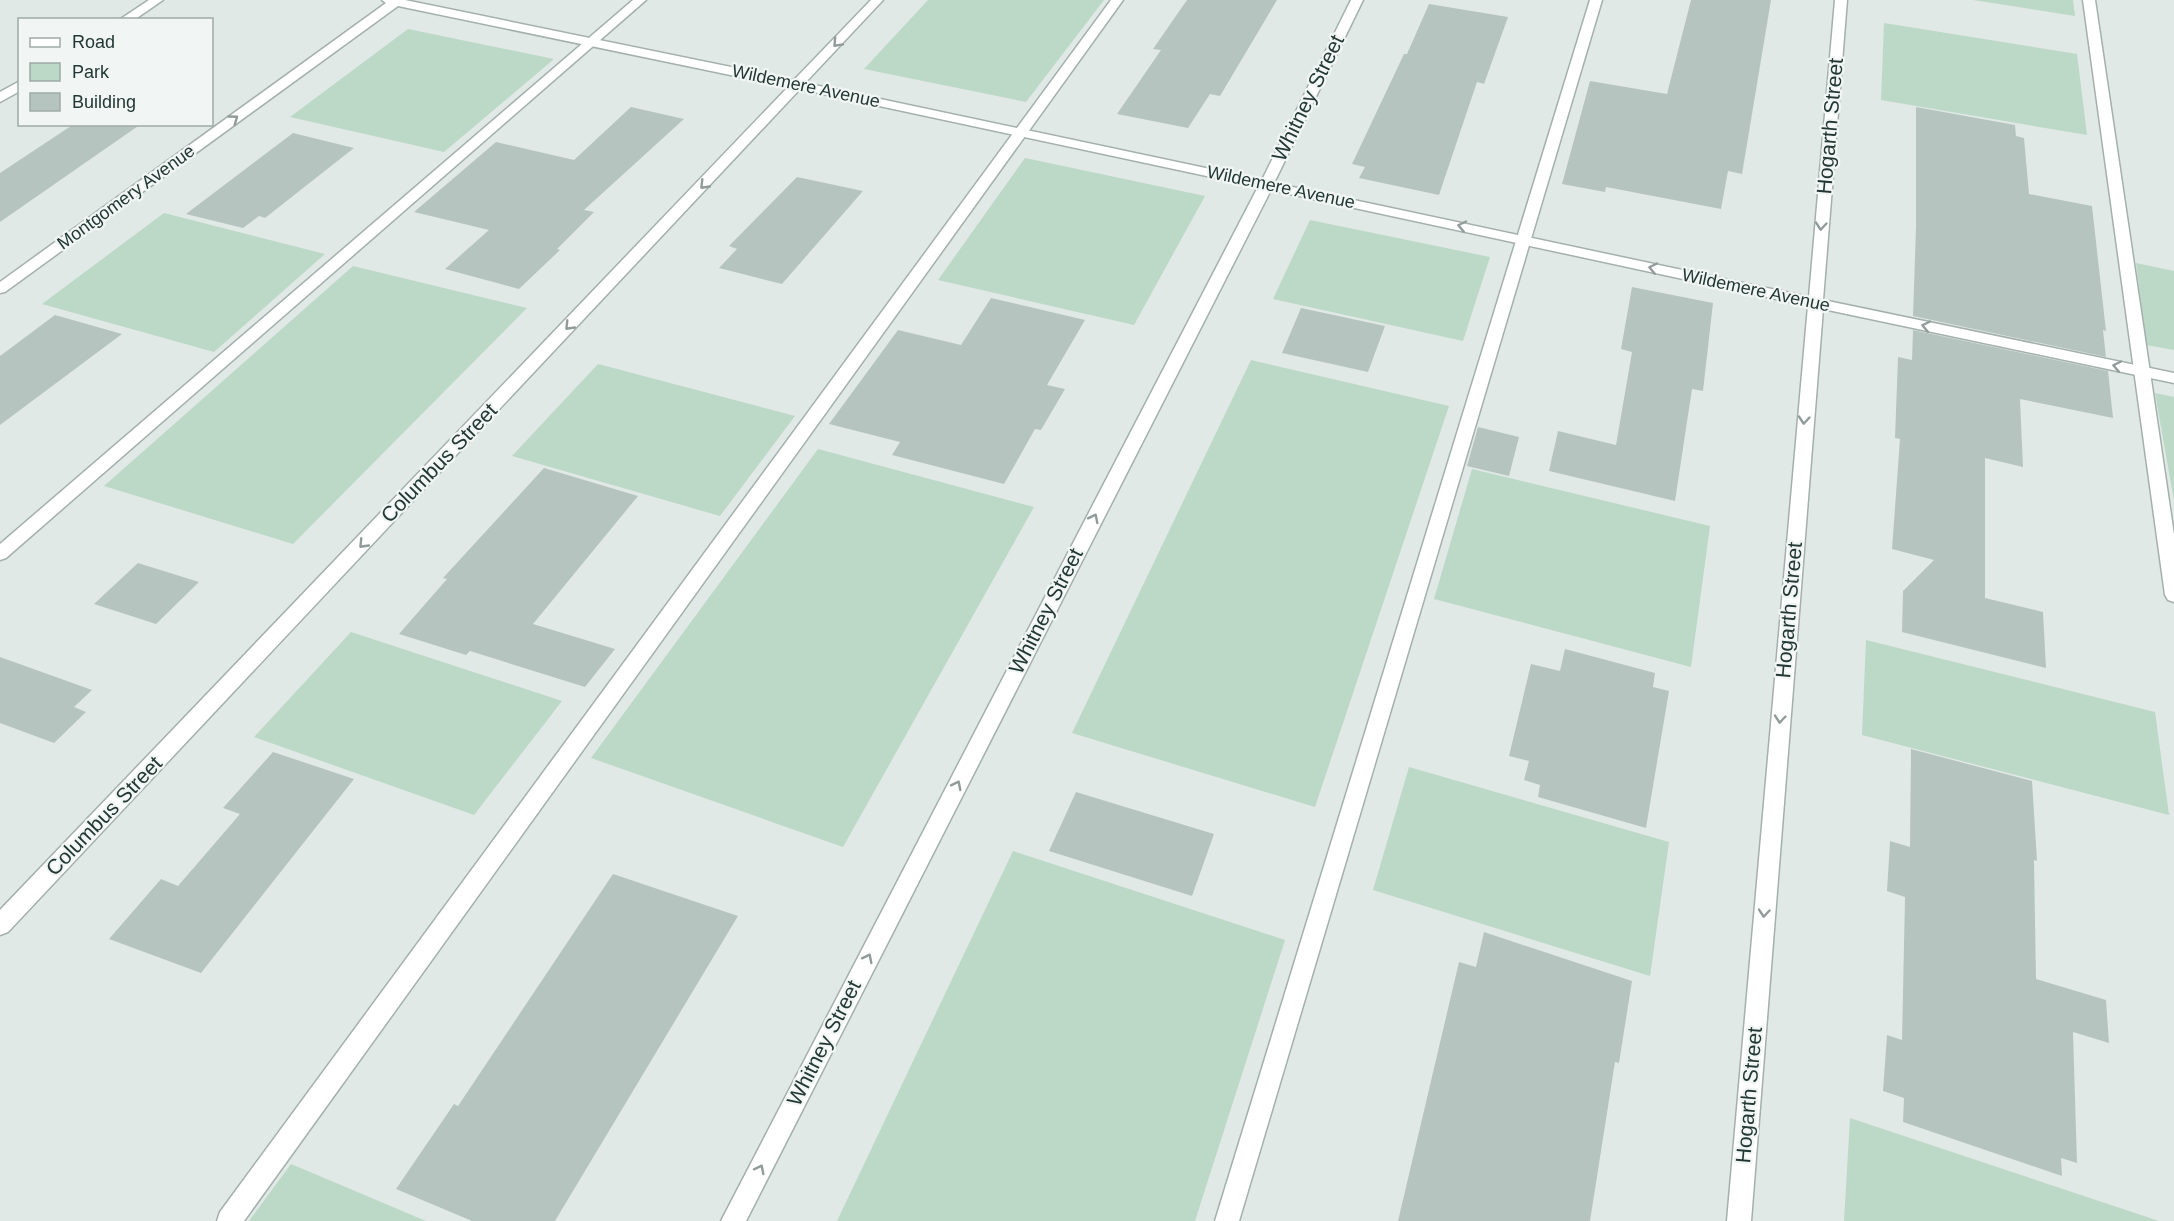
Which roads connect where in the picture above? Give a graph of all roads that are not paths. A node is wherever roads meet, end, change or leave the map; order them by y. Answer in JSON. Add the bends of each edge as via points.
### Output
{"nodes":[{"id":1,"x":157,"y":0,"type":"edge"},
{"id":2,"x":640,"y":0,"type":"edge"},
{"id":3,"x":877,"y":0,"type":"edge"},
{"id":4,"x":1117,"y":0,"type":"edge"},
{"id":5,"x":1357,"y":0,"type":"edge"},
{"id":6,"x":1596,"y":0,"type":"edge"},
{"id":7,"x":1841,"y":0,"type":"edge"},
{"id":8,"x":2089,"y":0,"type":"edge"},
{"id":9,"x":394,"y":1,"type":"edge"},
{"id":10,"x":128,"y":18,"type":"edge"},
{"id":11,"x":592,"y":42,"type":"junction"},
{"id":12,"x":799,"y":85,"type":"junction"},
{"id":13,"x":18,"y":87,"type":"edge"},
{"id":14,"x":0,"y":98,"type":"edge"},
{"id":15,"x":1022,"y":132,"type":"junction"},
{"id":16,"x":1267,"y":184,"type":"junction"},
{"id":17,"x":1524,"y":239,"type":"junction"},
{"id":18,"x":0,"y":289,"type":"edge"},
{"id":19,"x":1814,"y":303,"type":"junction"},
{"id":20,"x":2141,"y":371,"type":"junction"},
{"id":21,"x":2174,"y":378,"type":"edge"},
{"id":22,"x":0,"y":554,"type":"edge"},
{"id":23,"x":2174,"y":595,"type":"edge"},
{"id":24,"x":0,"y":926,"type":"edge"},
{"id":25,"x":229,"y":1221,"type":"edge"},
{"id":26,"x":733,"y":1221,"type":"edge"},
{"id":27,"x":1227,"y":1221,"type":"edge"},
{"id":28,"x":1738,"y":1221,"type":"edge"}],
"edges":[{"from":1,"to":10,"type":"street"},
{"from":2,"to":11,"type":"street"},
{"from":3,"to":12,"type":"street","name":"Columbus Street","one_way":true},
{"from":4,"to":15,"type":"street"},
{"from":5,"to":16,"type":"street","name":"Whitney Street"},
{"from":6,"to":17,"type":"street"},
{"from":7,"to":19,"type":"street","name":"Hogarth Street","one_way":true},
{"from":8,"to":20,"type":"street"},
{"from":9,"to":11,"type":"street","name":"Wildemere Avenue"},
{"from":18,"to":9,"type":"street","name":"Montgomery Avenue","one_way":true},
{"from":11,"to":12,"type":"street","name":"Wildemere Avenue"},
{"from":11,"to":22,"type":"street"},
{"from":12,"to":15,"type":"street","name":"Wildemere Avenue"},
{"from":12,"to":24,"type":"street","name":"Columbus Street","one_way":true},
{"from":13,"to":14,"type":"street"},
{"from":15,"to":16,"type":"street","name":"Wildemere Avenue"},
{"from":15,"to":25,"type":"street"},
{"from":17,"to":16,"type":"street","name":"Wildemere Avenue","one_way":true},
{"from":26,"to":16,"type":"street","name":"Whitney Street","one_way":true},
{"from":19,"to":17,"type":"street","name":"Wildemere Avenue","one_way":true},
{"from":17,"to":27,"type":"street"},
{"from":20,"to":19,"type":"street","name":"Wildemere Avenue","one_way":true},
{"from":19,"to":28,"type":"street","name":"Hogarth Street","one_way":true},
{"from":20,"to":21,"type":"street","name":"Wildemere Avenue"},
{"from":20,"to":23,"type":"street"}]}
